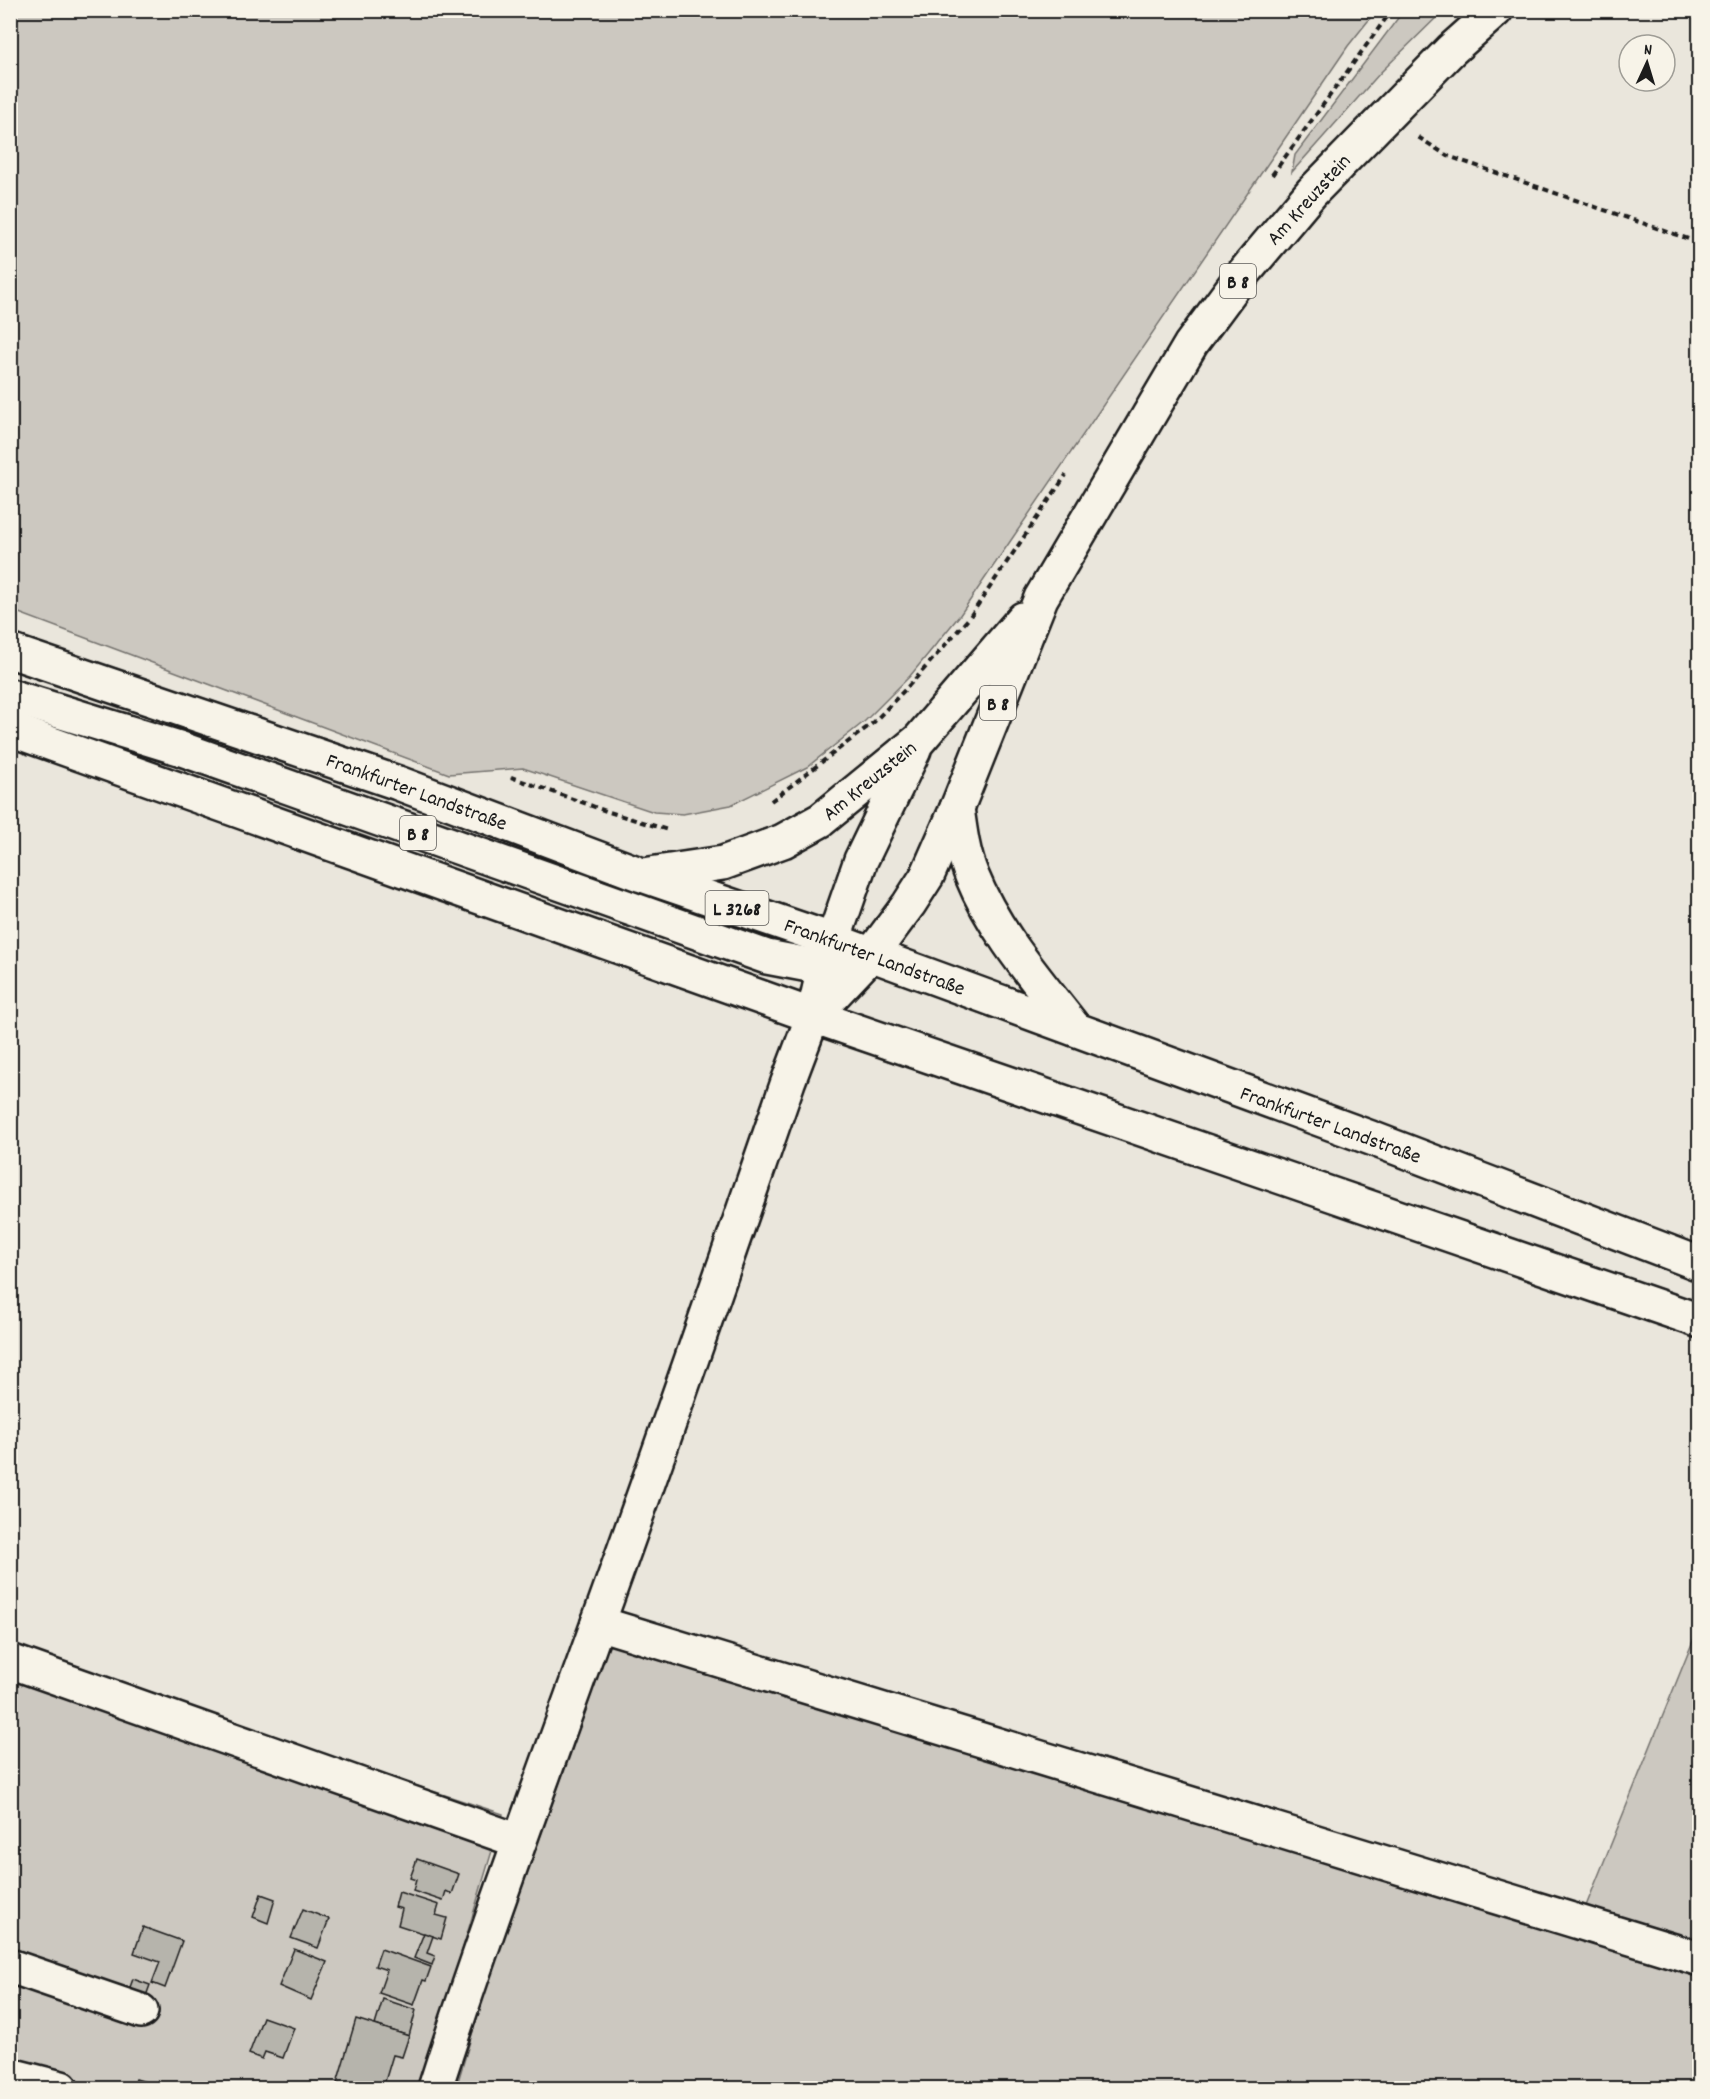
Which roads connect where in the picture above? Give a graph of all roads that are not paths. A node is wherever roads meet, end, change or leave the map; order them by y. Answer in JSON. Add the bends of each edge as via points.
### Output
{"nodes":[{"id":1,"x":1496,"y":10,"type":"edge"},
{"id":2,"x":1041,"y":598,"type":"junction"},
{"id":3,"x":10,"y":651,"type":"edge"},
{"id":4,"x":10,"y":696,"type":"edge"},
{"id":5,"x":10,"y":729,"type":"edge"},
{"id":6,"x":919,"y":740,"type":"junction"},
{"id":7,"x":957,"y":808,"type":"junction"},
{"id":8,"x":642,"y":875,"type":"junction"},
{"id":9,"x":829,"y":952,"type":"junction"},
{"id":10,"x":871,"y":955,"type":"junction"},
{"id":11,"x":1075,"y":1029,"type":"junction"},
{"id":12,"x":808,"y":1030,"type":"junction"},
{"id":13,"x":1700,"y":1264,"type":"edge"},
{"id":14,"x":1700,"y":1320,"type":"edge"},
{"id":15,"x":598,"y":1623,"type":"junction"},
{"id":16,"x":10,"y":1661,"type":"edge"},
{"id":17,"x":519,"y":1841,"type":"junction"},
{"id":18,"x":1700,"y":1959,"type":"edge"},
{"id":19,"x":10,"y":1966,"type":"edge"},
{"id":20,"x":141,"y":2011,"type":"dead end"},
{"id":21,"x":10,"y":2075,"type":"edge"},
{"id":22,"x":61,"y":2088,"type":"edge"},
{"id":23,"x":435,"y":2088,"type":"edge"}],
"edges":[{"from":1,"to":2,"type":"main road","name":"Am Kreuzstein","number":"B 8","via":[[1384,116],[1312,192],[1243,274],[1191,344]]},
{"from":2,"to":6,"type":"main road","name":"Am Kreuzstein"},
{"from":2,"to":7,"type":"main road","name":"Am Kreuzstein","number":"B 8"},
{"from":3,"to":8,"type":"main road","name":"Frankfurter Landstraße","number":"B 8","via":[[398,783]]},
{"from":4,"to":9,"type":"main road","number":"B 8","via":[[179,748],[767,957],[809,965]]},
{"from":5,"to":12,"type":"main road","number":"B 8"},
{"from":6,"to":8,"type":"main road","name":"Am Kreuzstein","via":[[802,832],[723,863]]},
{"from":6,"to":9,"type":"main road","via":[[861,860]]},
{"from":7,"to":10,"type":"main road","number":"B 8","via":[[927,876]]},
{"from":7,"to":11,"type":"main road","via":[[962,846],[984,903]]},
{"from":8,"to":9,"type":"main road","name":"Frankfurter Landstraße","number":"L 3268"},
{"from":9,"to":10,"type":"main road","name":"Frankfurter Landstraße","number":"L 3268"},
{"from":9,"to":12,"type":"main road"},
{"from":10,"to":11,"type":"main road","name":"Frankfurter Landstraße","number":"L 3268"},
{"from":10,"to":12,"type":"main road"},
{"from":11,"to":13,"type":"main road","name":"Frankfurter Landstraße","number":"L 3268"},
{"from":12,"to":14,"type":"main road"},
{"from":12,"to":15,"type":"main road"},
{"from":15,"to":17,"type":"main road"},
{"from":15,"to":18,"type":"main road"},
{"from":16,"to":17,"type":"main road"},
{"from":17,"to":23,"type":"main road"},
{"from":19,"to":20,"type":"main road"},
{"from":21,"to":22,"type":"main road"}]}
